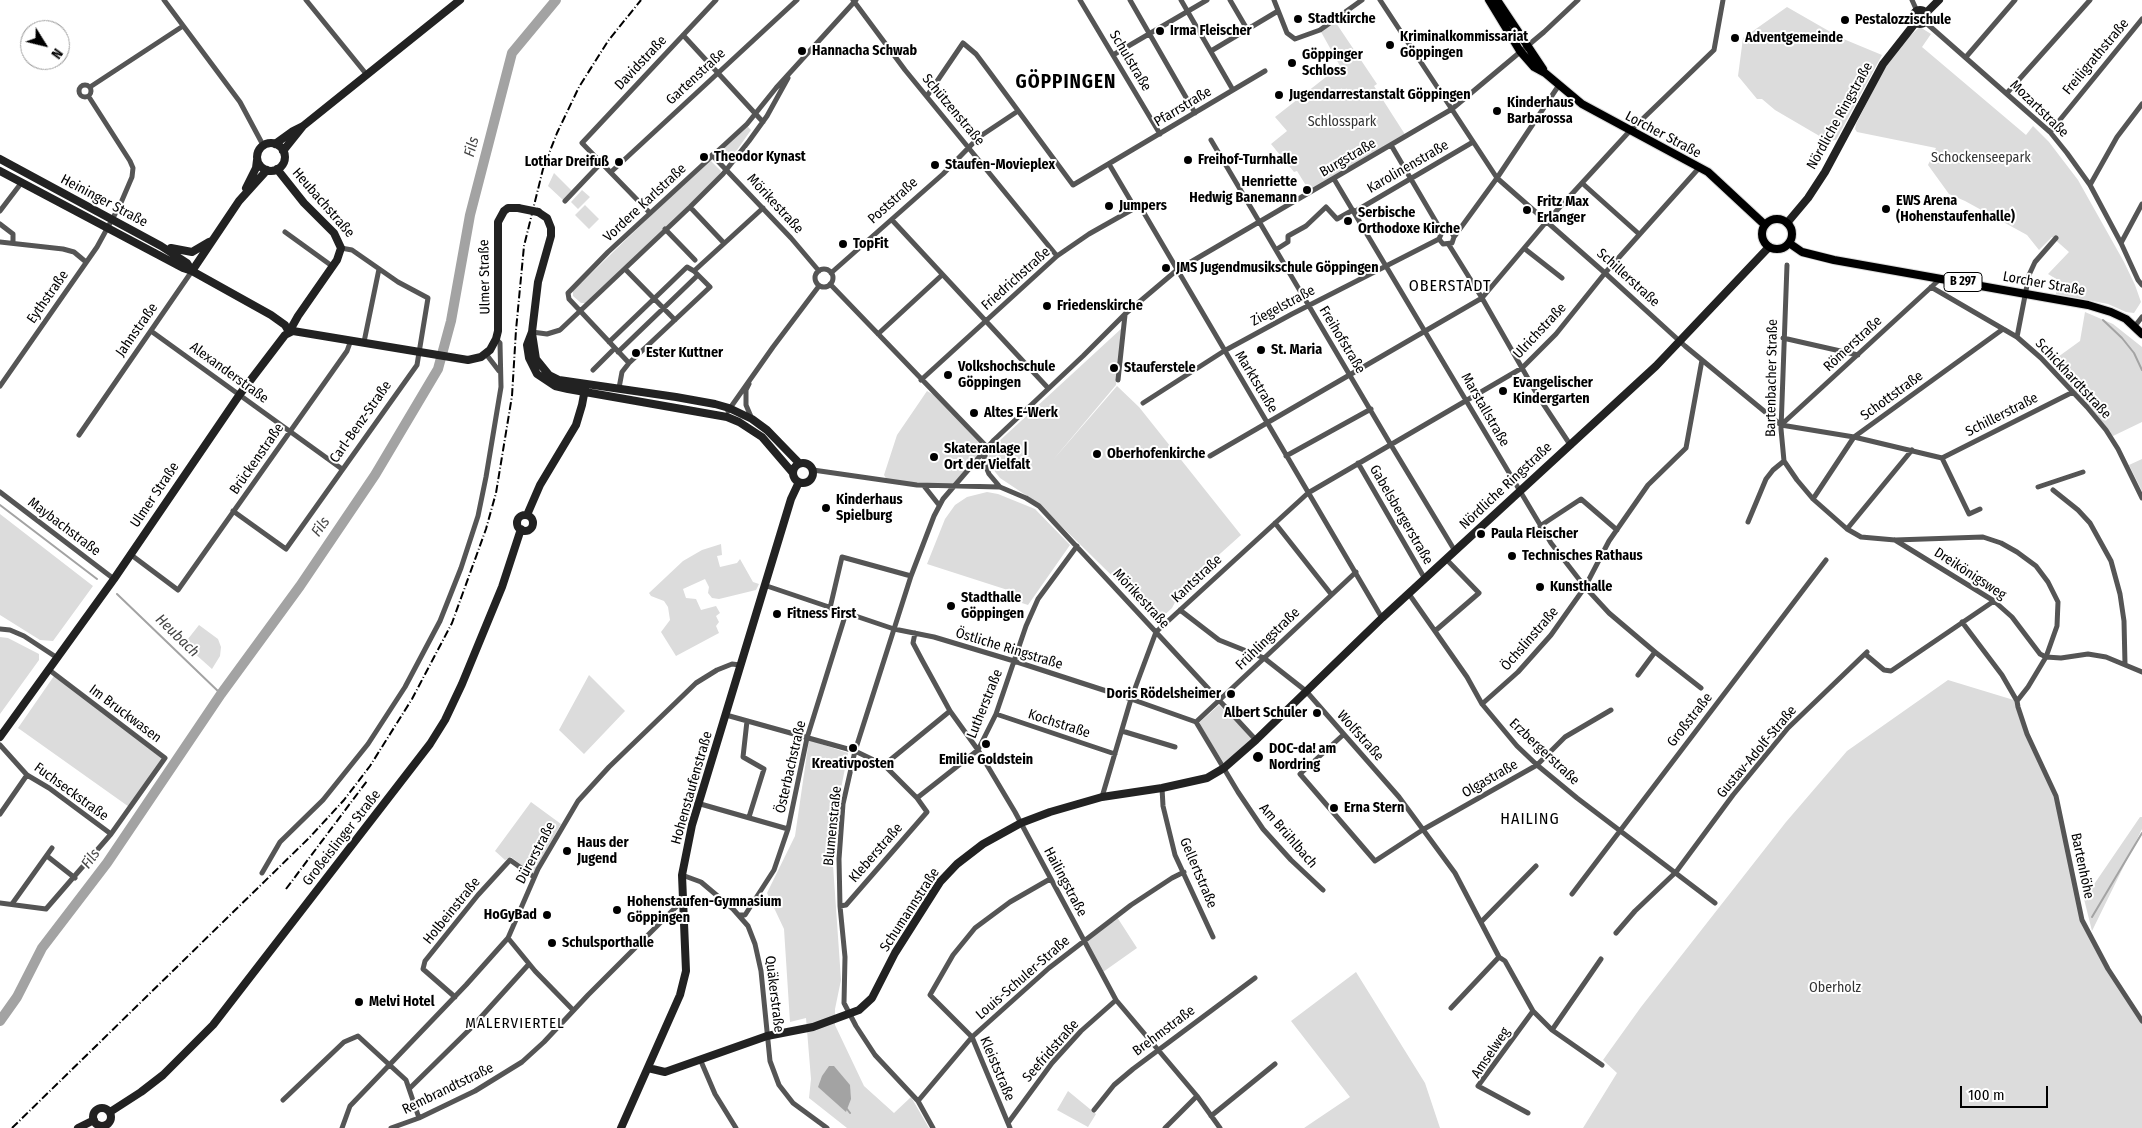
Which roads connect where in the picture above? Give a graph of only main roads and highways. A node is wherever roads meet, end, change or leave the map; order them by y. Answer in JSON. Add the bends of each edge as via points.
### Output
{"nodes":[{"id":1,"x":460,"y":0,"type":"edge"},
{"id":2,"x":1489,"y":0,"type":"edge"},
{"id":3,"x":1497,"y":0,"type":"edge"},
{"id":4,"x":1939,"y":0,"type":"edge"},
{"id":5,"x":1926,"y":18,"type":"junction"},
{"id":6,"x":1916,"y":22,"type":"junction"},
{"id":7,"x":1523,"y":49,"type":"junction"},
{"id":8,"x":304,"y":126,"type":"junction"},
{"id":9,"x":275,"y":144,"type":"junction"},
{"id":10,"x":283,"y":151,"type":"junction"},
{"id":11,"x":0,"y":159,"type":"edge"},
{"id":12,"x":257,"y":160,"type":"junction"},
{"id":13,"x":277,"y":169,"type":"junction"},
{"id":14,"x":267,"y":170,"type":"junction"},
{"id":15,"x":0,"y":171,"type":"edge"},
{"id":16,"x":23,"y":171,"type":"junction"},
{"id":17,"x":9,"y":175,"type":"junction"},
{"id":18,"x":240,"y":201,"type":"junction"},
{"id":19,"x":1787,"y":223,"type":"junction"},
{"id":20,"x":1765,"y":225,"type":"junction"},
{"id":21,"x":214,"y":238,"type":"junction"},
{"id":22,"x":1789,"y":243,"type":"junction"},
{"id":23,"x":161,"y":246,"type":"junction"},
{"id":24,"x":1769,"y":247,"type":"junction"},
{"id":25,"x":341,"y":248,"type":"joint"},
{"id":26,"x":192,"y":271,"type":"junction"},
{"id":27,"x":290,"y":332,"type":"junction"},
{"id":28,"x":2142,"y":334,"type":"edge"},
{"id":29,"x":585,"y":388,"type":"junction"},
{"id":30,"x":799,"y":463,"type":"junction"},
{"id":31,"x":792,"y":472,"type":"junction"},
{"id":32,"x":799,"y":482,"type":"junction"},
{"id":33,"x":0,"y":737,"type":"edge"},
{"id":34,"x":1256,"y":740,"type":"joint"},
{"id":35,"x":648,"y":1068,"type":"junction"},
{"id":36,"x":110,"y":1112,"type":"junction"},
{"id":37,"x":94,"y":1120,"type":"junction"},
{"id":38,"x":104,"y":1127,"type":"edge"},
{"id":39,"x":78,"y":1128,"type":"edge"},
{"id":40,"x":621,"y":1128,"type":"edge"}],
"edges":[{"from":1,"to":8,"type":"main road"},
{"from":2,"to":7,"type":"main road","name":"Lorcher Straße"},
{"from":3,"to":7,"type":"main road","name":"Lorcher Straße"},
{"from":4,"to":5,"type":"main road"},
{"from":5,"to":6,"type":"main road","via":[[1920,24]]},
{"from":5,"to":6,"type":"main road","via":[[1923,10],[1917,11],[1913,16]]},
{"from":6,"to":19,"type":"main road","name":"Nördliche Ringstraße","via":[[1883,64],[1825,172]]},
{"from":7,"to":20,"type":"main road","name":"Lorcher Straße","via":[[1534,66],[1582,104],[1708,172]]},
{"from":8,"to":9,"type":"main road"},
{"from":8,"to":10,"type":"main road"},
{"from":9,"to":10,"type":"main road"},
{"from":9,"to":12,"type":"main road","via":[[263,145]]},
{"from":10,"to":13,"type":"main road","via":[[284,159]]},
{"from":11,"to":16,"type":"main road","name":"Heininger Straße"},
{"from":12,"to":14,"type":"main road"},
{"from":12,"to":18,"type":"main road","name":"Jahnstraße"},
{"from":13,"to":14,"type":"main road"},
{"from":13,"to":25,"type":"main road","name":"Heubachstraße","via":[[334,234]]},
{"from":14,"to":18,"type":"main road","name":"Jahnstraße"},
{"from":15,"to":17,"type":"main road","name":"Heininger Straße"},
{"from":16,"to":17,"type":"main road","via":[[16,176]]},
{"from":16,"to":23,"type":"main road","name":"Heininger Straße"},
{"from":17,"to":26,"type":"main road","name":"Heininger Straße"},
{"from":18,"to":21,"type":"main road","name":"Jahnstraße"},
{"from":19,"to":20,"type":"main road","via":[[1778,219]]},
{"from":19,"to":22,"type":"main road","via":[[1791,230]]},
{"from":20,"to":24,"type":"main road","via":[[1761,234]]},
{"from":21,"to":23,"type":"main road","name":"Jahnstraße","via":[[192,252]]},
{"from":21,"to":26,"type":"main road","name":"Jahnstraße"},
{"from":22,"to":24,"type":"main road","via":[[1782,248]]},
{"from":22,"to":28,"type":"main road","name":"Lorcher Straße","number":"B 297","via":[[1815,256],[2096,307],[2136,326]]},
{"from":23,"to":26,"type":"main road","name":"Heininger Straße","via":[[187,263]]},
{"from":24,"to":34,"type":"main road","name":"Nördliche Ringstraße","via":[[1681,342],[1382,618]]},
{"from":25,"to":27,"type":"main road","name":"Ulmer Straße"},
{"from":26,"to":27,"type":"main road","name":"Heininger Straße","via":[[270,315]]},
{"from":27,"to":29,"type":"main road","name":"Ulmer Straße","bridge":true,"via":[[455,358],[476,359],[486,354],[496,339],[498,222],[508,208],[518,208],[538,212],[547,218],[551,228],[538,282],[532,332],[536,359],[545,371],[559,380]]},
{"from":27,"to":33,"type":"main road","name":"Ulmer Straße","via":[[278,342],[240,394]]},
{"from":29,"to":30,"type":"main road","via":[[619,388],[729,408],[767,430]]},
{"from":29,"to":31,"type":"main road","via":[[739,422],[762,437]]},
{"from":29,"to":36,"type":"main road","name":"Großeislinger Straße","via":[[576,425],[540,485],[527,515],[532,525],[521,530],[502,587],[462,684],[430,744],[213,1025],[163,1075]]},
{"from":30,"to":31,"type":"main road"},
{"from":30,"to":32,"type":"main road","via":[[808,464],[813,470],[808,482]]},
{"from":31,"to":32,"type":"main road"},
{"from":32,"to":35,"type":"main road","name":"Hohenstaufenstraße","via":[[790,499],[697,803],[682,875],[686,971],[680,995]]},
{"from":34,"to":35,"type":"main road","name":"Schumannstraße","via":[[1224,768],[1207,778],[1102,797],[1021,823],[979,847],[945,876],[903,940],[872,998],[859,1010],[813,1028],[768,1036],[665,1072]]},
{"from":35,"to":40,"type":"main road","name":"Hohenstaufenstraße"},
{"from":36,"to":37,"type":"main road","via":[[100,1108],[93,1114]]},
{"from":36,"to":38,"type":"main road","via":[[111,1121]]},
{"from":37,"to":38,"type":"main road"},
{"from":37,"to":39,"type":"main road"}]}
